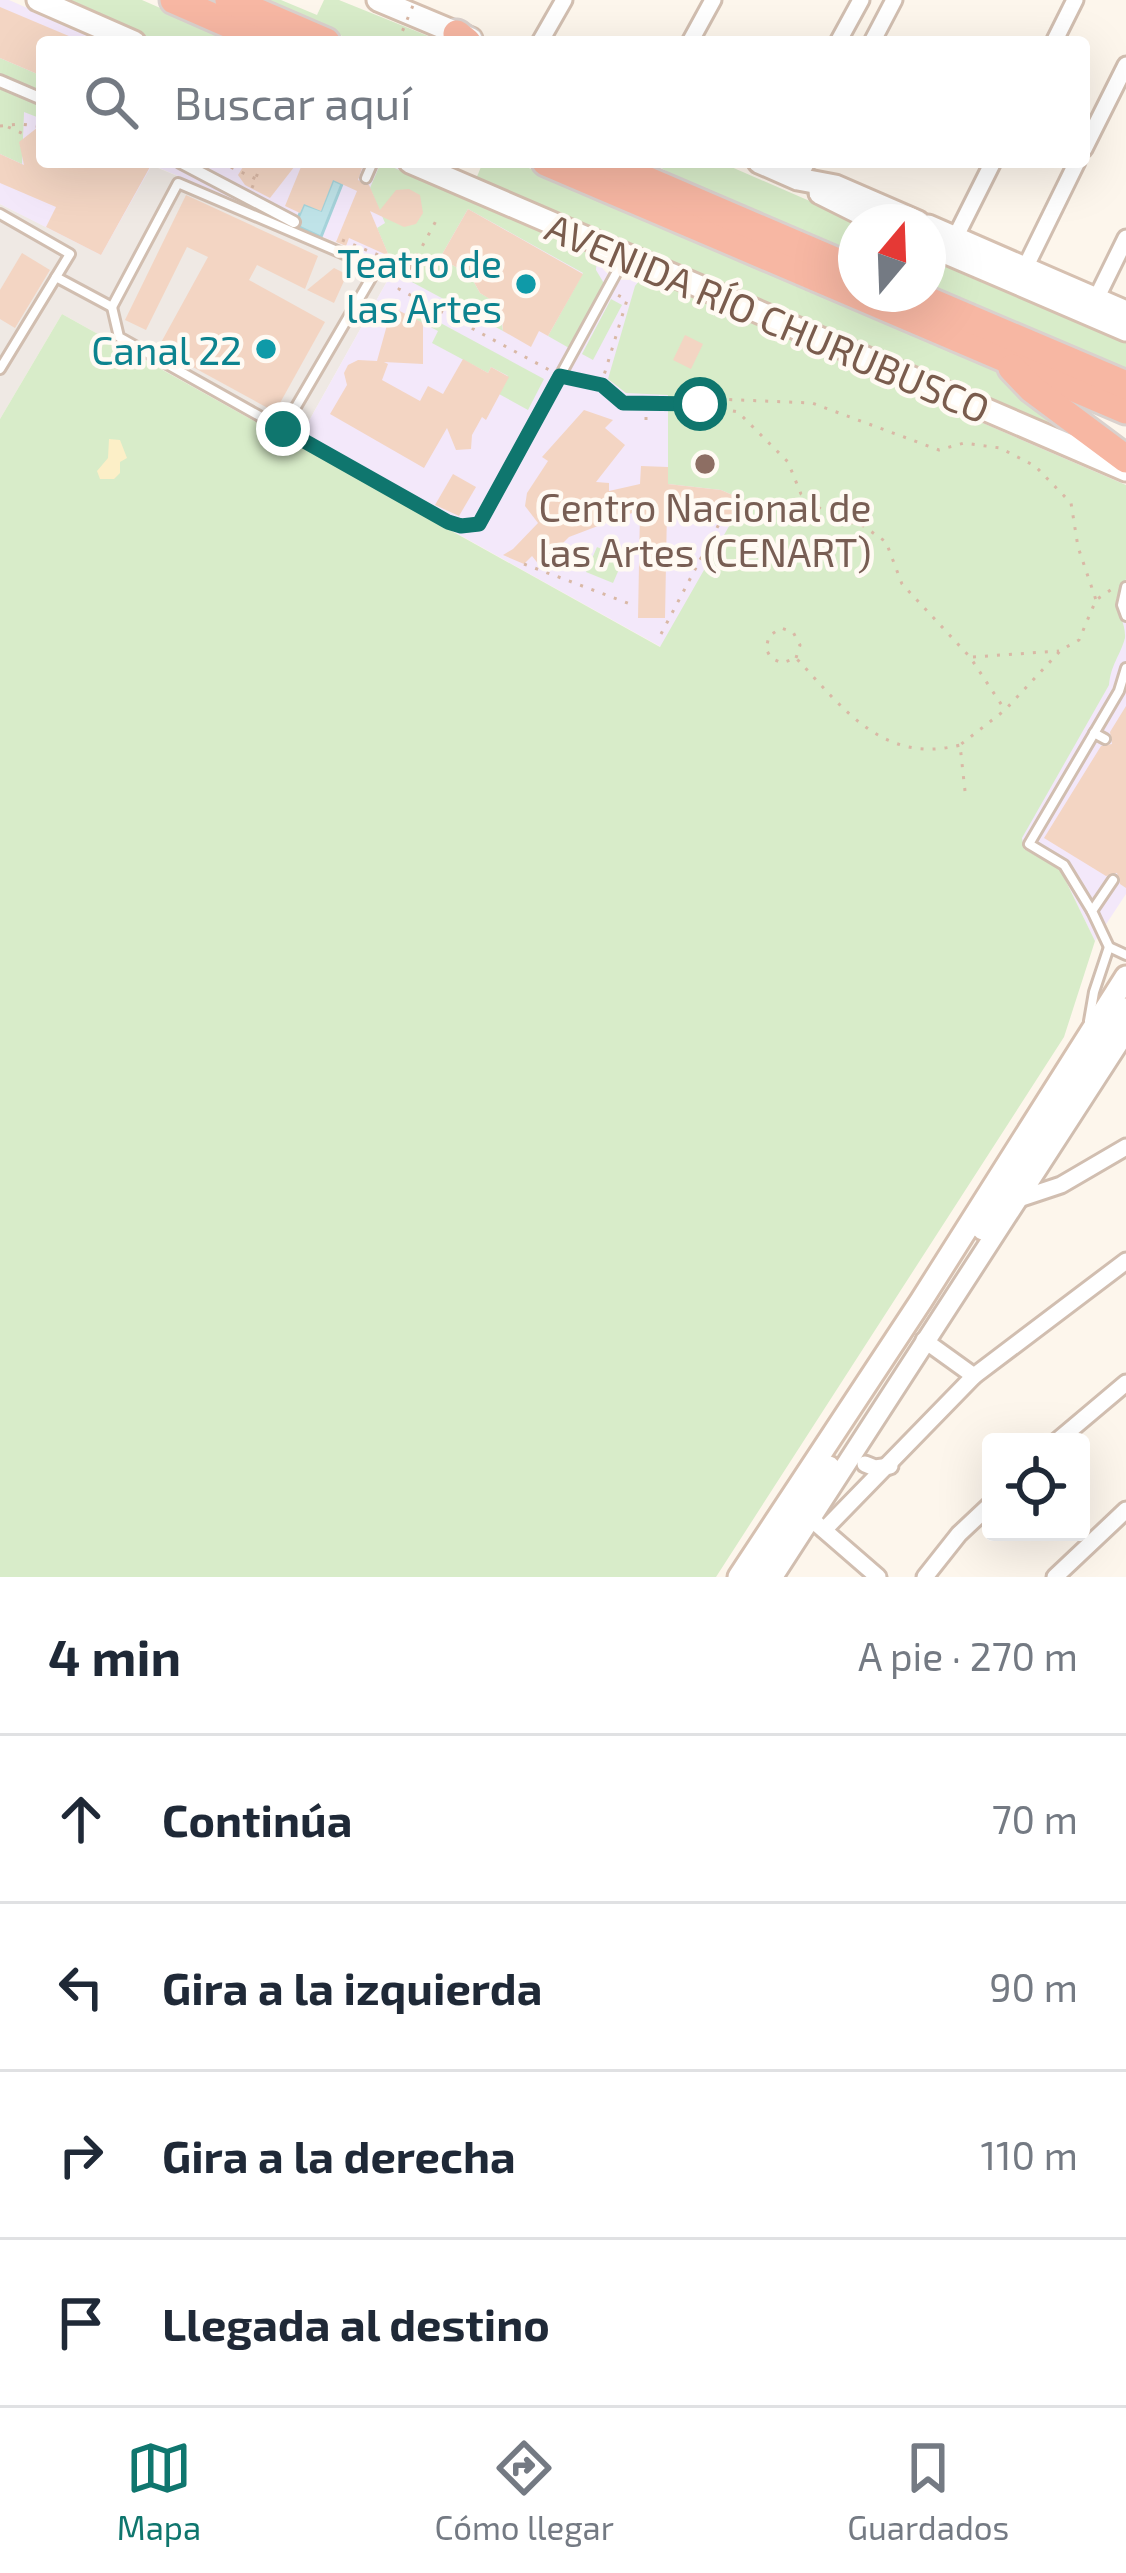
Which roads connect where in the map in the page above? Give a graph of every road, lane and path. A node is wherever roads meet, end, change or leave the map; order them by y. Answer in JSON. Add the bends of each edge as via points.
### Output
{"nodes":[{"id":1,"x":38,"y":0,"type":"edge"},
{"id":2,"x":173,"y":0,"type":"edge"},
{"id":3,"x":229,"y":0,"type":"edge"},
{"id":4,"x":564,"y":0,"type":"edge"},
{"id":5,"x":713,"y":0,"type":"edge"},
{"id":6,"x":861,"y":0,"type":"edge"},
{"id":7,"x":894,"y":0,"type":"edge"},
{"id":8,"x":1075,"y":0,"type":"edge"},
{"id":9,"x":398,"y":3,"type":"edge"},
{"id":10,"x":120,"y":36,"type":"edge"},
{"id":11,"x":256,"y":36,"type":"edge"},
{"id":12,"x":312,"y":36,"type":"edge"},
{"id":13,"x":398,"y":36,"type":"edge"},
{"id":14,"x":461,"y":36,"type":"edge"},
{"id":15,"x":543,"y":36,"type":"edge"},
{"id":16,"x":693,"y":36,"type":"edge"},
{"id":17,"x":841,"y":36,"type":"edge"},
{"id":18,"x":875,"y":36,"type":"edge"},
{"id":19,"x":1057,"y":36,"type":"edge"},
{"id":20,"x":1126,"y":65,"type":"edge"},
{"id":21,"x":0,"y":81,"type":"edge"},
{"id":22,"x":36,"y":96,"type":"edge"},
{"id":23,"x":8,"y":125,"type":"junction"},
{"id":24,"x":0,"y":126,"type":"edge"},
{"id":25,"x":36,"y":127,"type":"edge"},
{"id":26,"x":28,"y":136,"type":"dead end"},
{"id":27,"x":1090,"y":137,"type":"edge"},
{"id":28,"x":192,"y":168,"type":"edge"},
{"id":29,"x":233,"y":168,"type":"edge"},
{"id":30,"x":260,"y":168,"type":"edge"},
{"id":31,"x":370,"y":168,"type":"edge"},
{"id":32,"x":424,"y":168,"type":"edge"},
{"id":33,"x":560,"y":168,"type":"edge"},
{"id":34,"x":618,"y":168,"type":"edge"},
{"id":35,"x":640,"y":168,"type":"edge"},
{"id":36,"x":990,"y":168,"type":"edge"},
{"id":37,"x":1074,"y":168,"type":"edge"},
{"id":38,"x":803,"y":170,"type":"edge"},
{"id":39,"x":366,"y":178,"type":"dead end"},
{"id":40,"x":256,"y":179,"type":"junction"},
{"id":41,"x":676,"y":193,"type":"junction"},
{"id":42,"x":249,"y":198,"type":"junction"},
{"id":43,"x":840,"y":204,"type":"edge"},
{"id":44,"x":876,"y":204,"type":"edge"},
{"id":45,"x":0,"y":214,"type":"edge"},
{"id":46,"x":437,"y":219,"type":"dead end"},
{"id":47,"x":294,"y":222,"type":"dead end"},
{"id":48,"x":1126,"y":238,"type":"edge"},
{"id":49,"x":342,"y":240,"type":"dead end"},
{"id":50,"x":946,"y":242,"type":"edge"},
{"id":51,"x":946,"y":246,"type":"edge"},
{"id":52,"x":952,"y":247,"type":"junction"},
{"id":53,"x":626,"y":255,"type":"junction"},
{"id":54,"x":838,"y":262,"type":"edge"},
{"id":55,"x":410,"y":268,"type":"junction"},
{"id":56,"x":1025,"y":268,"type":"junction"},
{"id":57,"x":56,"y":277,"type":"junction"},
{"id":58,"x":607,"y":290,"type":"junction"},
{"id":59,"x":1096,"y":299,"type":"junction"},
{"id":60,"x":112,"y":307,"type":"junction"},
{"id":61,"x":946,"y":309,"type":"edge"},
{"id":62,"x":1126,"y":311,"type":"edge"},
{"id":63,"x":1126,"y":330,"type":"edge"},
{"id":64,"x":1000,"y":356,"type":"junction"},
{"id":65,"x":0,"y":369,"type":"edge"},
{"id":66,"x":560,"y":376,"type":"junction"},
{"id":67,"x":602,"y":385,"type":"junction"},
{"id":68,"x":1126,"y":386,"type":"edge"},
{"id":69,"x":646,"y":404,"type":"junction"},
{"id":70,"x":700,"y":404,"type":"junction"},
{"id":71,"x":1126,"y":410,"type":"edge"},
{"id":72,"x":646,"y":420,"type":"dead end"},
{"id":73,"x":283,"y":429,"type":"junction"},
{"id":74,"x":1029,"y":430,"type":"junction"},
{"id":75,"x":1126,"y":459,"type":"edge"},
{"id":76,"x":1126,"y":470,"type":"edge"},
{"id":77,"x":1126,"y":480,"type":"edge"},
{"id":78,"x":693,"y":510,"type":"dead end"},
{"id":79,"x":524,"y":564,"type":"dead end"},
{"id":80,"x":1126,"y":585,"type":"edge"},
{"id":81,"x":1096,"y":600,"type":"junction"},
{"id":82,"x":630,"y":604,"type":"dead end"},
{"id":83,"x":1126,"y":616,"type":"edge"},
{"id":84,"x":661,"y":634,"type":"dead end"},
{"id":85,"x":1061,"y":650,"type":"junction"},
{"id":86,"x":970,"y":657,"type":"junction"},
{"id":87,"x":796,"y":658,"type":"junction"},
{"id":88,"x":1126,"y":668,"type":"edge"},
{"id":89,"x":1005,"y":710,"type":"junction"},
{"id":90,"x":1094,"y":733,"type":"junction"},
{"id":91,"x":1106,"y":739,"type":"dead end"},
{"id":92,"x":960,"y":745,"type":"junction"},
{"id":93,"x":965,"y":791,"type":"dead end"},
{"id":94,"x":1113,"y":880,"type":"dead end"},
{"id":95,"x":1092,"y":911,"type":"junction"},
{"id":96,"x":1109,"y":947,"type":"junction"},
{"id":97,"x":1126,"y":955,"type":"edge"},
{"id":98,"x":1126,"y":977,"type":"edge"},
{"id":99,"x":1126,"y":1010,"type":"edge"},
{"id":100,"x":1126,"y":1032,"type":"edge"},
{"id":101,"x":1087,"y":1036,"type":"junction"},
{"id":102,"x":1126,"y":1147,"type":"edge"},
{"id":103,"x":1040,"y":1163,"type":"junction"},
{"id":104,"x":1070,"y":1180,"type":"junction"},
{"id":105,"x":1015,"y":1200,"type":"junction"},
{"id":106,"x":1126,"y":1262,"type":"edge"},
{"id":107,"x":924,"y":1340,"type":"junction"},
{"id":108,"x":974,"y":1376,"type":"junction"},
{"id":109,"x":1126,"y":1383,"type":"edge"},
{"id":110,"x":1067,"y":1433,"type":"edge"},
{"id":111,"x":865,"y":1464,"type":"dead end"},
{"id":112,"x":890,"y":1466,"type":"junction"},
{"id":113,"x":1126,"y":1510,"type":"edge"},
{"id":114,"x":982,"y":1512,"type":"edge"},
{"id":115,"x":818,"y":1524,"type":"junction"},
{"id":116,"x":739,"y":1577,"type":"edge"},
{"id":117,"x":757,"y":1577,"type":"edge"},
{"id":118,"x":773,"y":1577,"type":"edge"},
{"id":119,"x":878,"y":1577,"type":"edge"},
{"id":120,"x":925,"y":1577,"type":"edge"},
{"id":121,"x":1055,"y":1577,"type":"edge"}],
"edges":[{"from":1,"to":10,"type":"main road"},
{"from":2,"to":11,"type":"highway"},
{"from":3,"to":12,"type":"highway"},
{"from":4,"to":15,"type":"street"},
{"from":5,"to":16,"type":"street"},
{"from":6,"to":17,"type":"street"},
{"from":7,"to":18,"type":"street"},
{"from":8,"to":19,"type":"street"},
{"from":9,"to":13,"type":"path","bridge":true},
{"from":9,"to":14,"type":"main road"},
{"from":20,"to":27,"type":"street"},
{"from":21,"to":22,"type":"street"},
{"from":23,"to":24,"type":"path"},
{"from":23,"to":25,"type":"path"},
{"from":23,"to":26,"type":"path"},
{"from":28,"to":42,"type":"street"},
{"from":29,"to":40,"type":"path"},
{"from":30,"to":40,"type":"path"},
{"from":31,"to":39,"type":"lane"},
{"from":32,"to":53,"type":"main road","name":"AVENIDA RÍO CHURUBUSCO"},
{"from":33,"to":64,"type":"highway"},
{"from":34,"to":41,"type":"highway"},
{"from":35,"to":41,"type":"highway"},
{"from":36,"to":52,"type":"street"},
{"from":37,"to":56,"type":"street"},
{"from":38,"to":43,"type":"main road"},
{"from":38,"to":44,"type":"main road"},
{"from":40,"to":42,"type":"path"},
{"from":41,"to":54,"type":"highway"},
{"from":42,"to":47,"type":"street"},
{"from":45,"to":57,"type":"lane","via":[[70,254]]},
{"from":46,"to":55,"type":"path"},
{"from":48,"to":59,"type":"street"},
{"from":49,"to":55,"type":"path"},
{"from":50,"to":52,"type":"main road"},
{"from":51,"to":52,"type":"main road"},
{"from":52,"to":56,"type":"main road"},
{"from":52,"to":63,"type":"main road"},
{"from":53,"to":58,"type":"lane"},
{"from":53,"to":74,"type":"main road","name":"AVENIDA RÍO CHURUBUSCO"},
{"from":55,"to":66,"type":"path","via":[[399,289]]},
{"from":56,"to":59,"type":"main road"},
{"from":57,"to":60,"type":"lane"},
{"from":57,"to":65,"type":"lane"},
{"from":58,"to":66,"type":"lane"},
{"from":58,"to":67,"type":"path","via":[[627,300]]},
{"from":59,"to":62,"type":"main road"},
{"from":60,"to":73,"type":"lane","via":[[118,338]]},
{"from":60,"to":73,"type":"lane","via":[[178,183],[377,268]]},
{"from":61,"to":68,"type":"highway"},
{"from":64,"to":71,"type":"highway"},
{"from":64,"to":75,"type":"highway"},
{"from":66,"to":67,"type":"path"},
{"from":66,"to":73,"type":"lane","via":[[471,527],[448,522]]},
{"from":67,"to":69,"type":"path","via":[[623,403]]},
{"from":69,"to":70,"type":"path"},
{"from":69,"to":72,"type":"path"},
{"from":70,"to":81,"type":"path","via":[[812,403],[939,450],[964,442],[1000,448],[1035,466],[1071,503]]},
{"from":70,"to":86,"type":"path","via":[[738,412],[788,462],[801,494],[886,542],[902,584]]},
{"from":74,"to":76,"type":"main road","name":"AVENIDA RÍO CHURUBUSCO"},
{"from":74,"to":77,"type":"lane","via":[[1046,446]]},
{"from":78,"to":84,"type":"path","via":[[719,524]]},
{"from":79,"to":82,"type":"path"},
{"from":80,"to":81,"type":"path"},
{"from":80,"to":83,"type":"lane"},
{"from":81,"to":85,"type":"path","via":[[1079,640]]},
{"from":85,"to":86,"type":"path"},
{"from":85,"to":89,"type":"path"},
{"from":86,"to":89,"type":"path"},
{"from":87,"to":87,"type":"path","via":[[774,661],[769,635],[793,632]]},
{"from":87,"to":92,"type":"path","via":[[868,730],[926,751]]},
{"from":88,"to":90,"type":"lane"},
{"from":89,"to":92,"type":"path"},
{"from":90,"to":91,"type":"lane"},
{"from":90,"to":95,"type":"lane","via":[[1029,844],[1064,866]]},
{"from":92,"to":93,"type":"path"},
{"from":94,"to":95,"type":"lane"},
{"from":95,"to":96,"type":"lane"},
{"from":96,"to":97,"type":"lane"},
{"from":96,"to":101,"type":"lane"},
{"from":98,"to":101,"type":"main road"},
{"from":99,"to":117,"type":"main road"},
{"from":100,"to":103,"type":"street"},
{"from":101,"to":116,"type":"main road"},
{"from":102,"to":104,"type":"street"},
{"from":103,"to":104,"type":"street"},
{"from":103,"to":105,"type":"street"},
{"from":104,"to":105,"type":"street"},
{"from":105,"to":107,"type":"street"},
{"from":106,"to":108,"type":"street"},
{"from":107,"to":108,"type":"street"},
{"from":107,"to":115,"type":"street"},
{"from":108,"to":112,"type":"street"},
{"from":109,"to":110,"type":"street"},
{"from":111,"to":112,"type":"street"},
{"from":112,"to":115,"type":"street"},
{"from":113,"to":121,"type":"street"},
{"from":114,"to":120,"type":"street"},
{"from":115,"to":118,"type":"street"},
{"from":115,"to":119,"type":"street"}]}
